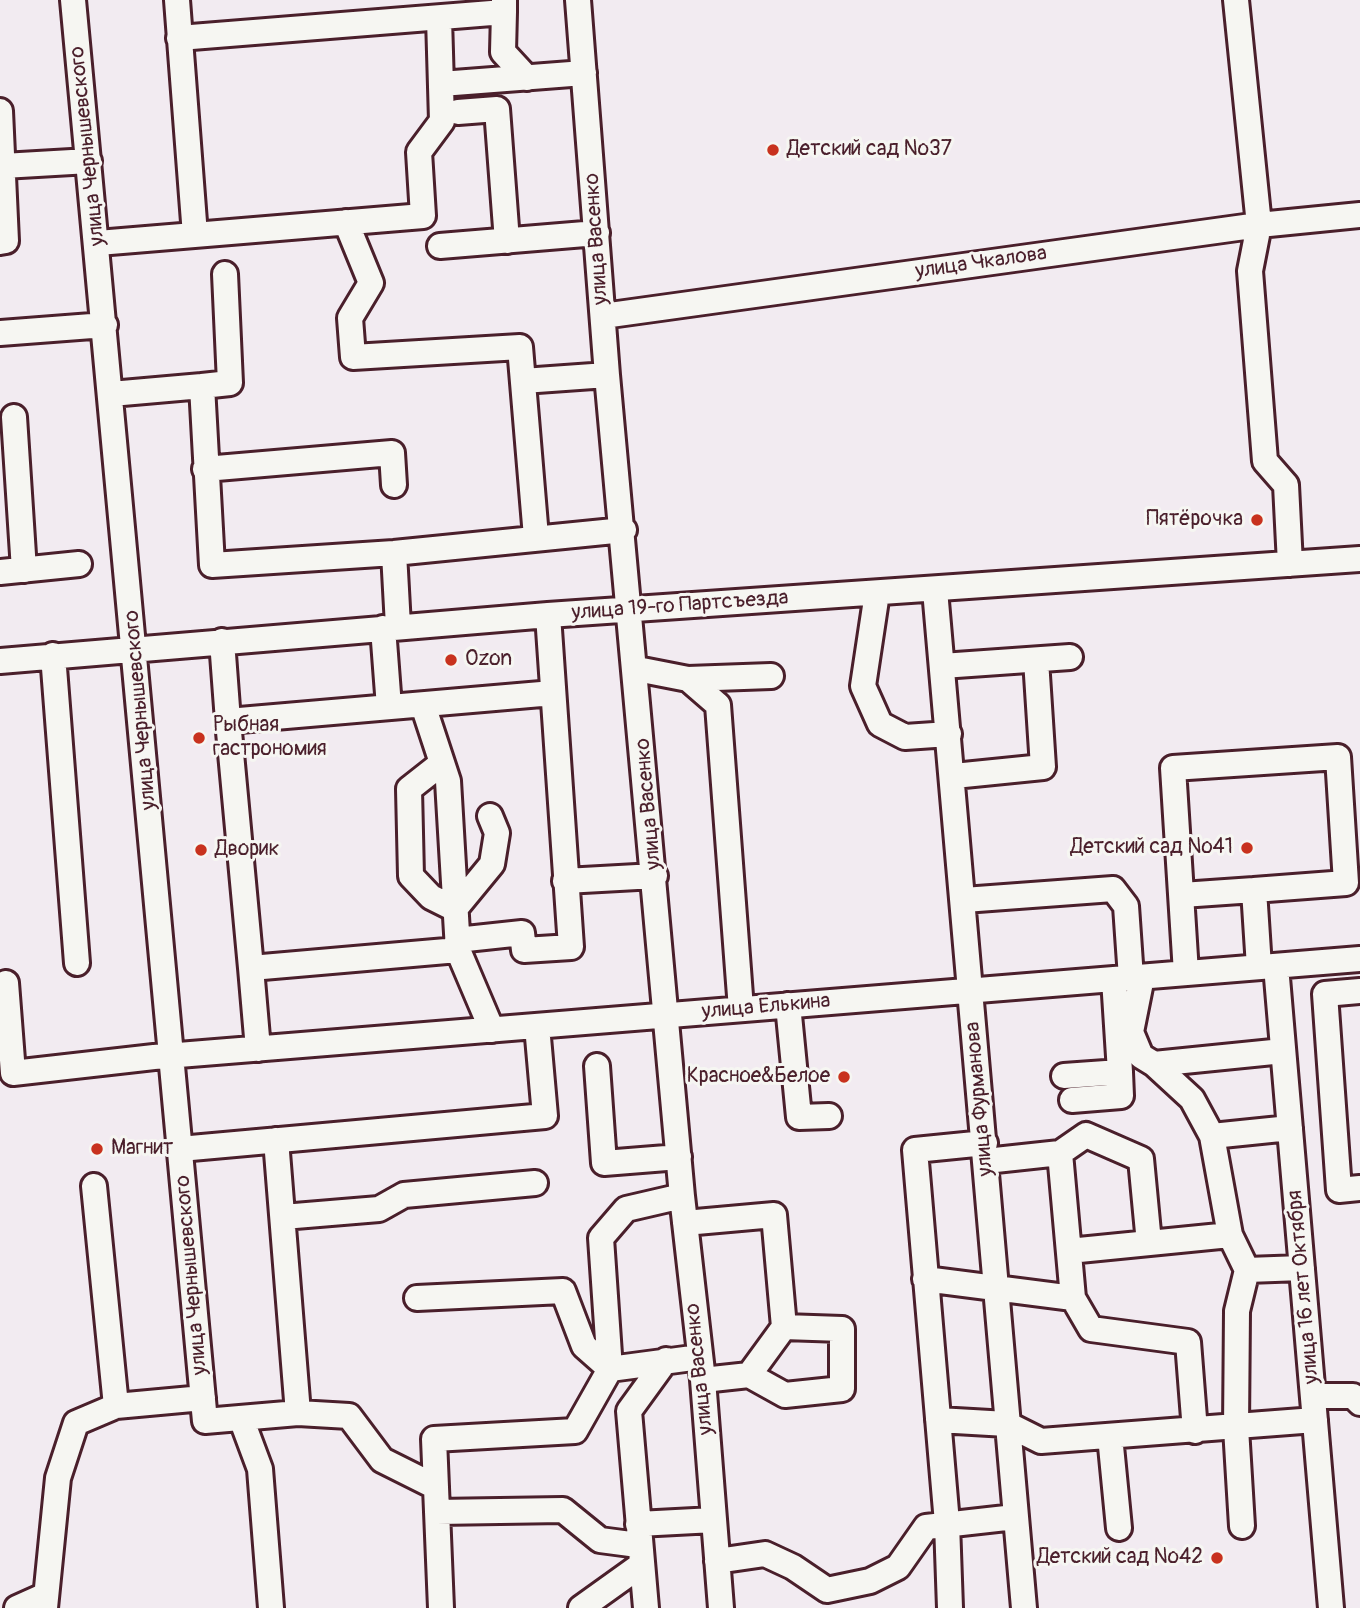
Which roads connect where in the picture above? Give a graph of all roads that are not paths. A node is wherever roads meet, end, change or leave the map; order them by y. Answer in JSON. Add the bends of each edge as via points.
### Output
{"nodes":[{"id":1,"x":74,"y":0,"type":"edge"},
{"id":2,"x":177,"y":0,"type":"edge"},
{"id":3,"x":578,"y":0,"type":"edge"},
{"id":4,"x":1236,"y":0,"type":"edge"},
{"id":5,"x":504,"y":6,"type":"edge"},
{"id":6,"x":439,"y":18,"type":"junction"},
{"id":7,"x":179,"y":38,"type":"junction"},
{"id":8,"x":584,"y":73,"type":"junction"},
{"id":9,"x":527,"y":78,"type":"junction"},
{"id":10,"x":441,"y":84,"type":"junction"},
{"id":11,"x":0,"y":111,"type":"edge"},
{"id":12,"x":458,"y":112,"type":"dead end"},
{"id":13,"x":89,"y":161,"type":"junction"},
{"id":14,"x":3,"y":166,"type":"junction"},
{"id":15,"x":1360,"y":215,"type":"edge"},
{"id":16,"x":346,"y":222,"type":"junction"},
{"id":17,"x":1259,"y":225,"type":"junction"},
{"id":18,"x":597,"y":233,"type":"junction"},
{"id":19,"x":195,"y":234,"type":"junction"},
{"id":20,"x":507,"y":241,"type":"junction"},
{"id":21,"x":0,"y":242,"type":"edge"},
{"id":22,"x":98,"y":243,"type":"junction"},
{"id":23,"x":440,"y":246,"type":"dead end"},
{"id":24,"x":225,"y":274,"type":"dead end"},
{"id":25,"x":603,"y":316,"type":"junction"},
{"id":26,"x":105,"y":325,"type":"junction"},
{"id":27,"x":0,"y":332,"type":"edge"},
{"id":28,"x":607,"y":374,"type":"junction"},
{"id":29,"x":523,"y":381,"type":"junction"},
{"id":30,"x":202,"y":386,"type":"junction"},
{"id":31,"x":111,"y":394,"type":"junction"},
{"id":32,"x":14,"y":417,"type":"dead end"},
{"id":33,"x":205,"y":469,"type":"junction"},
{"id":34,"x":9,"y":470,"type":"edge"},
{"id":35,"x":394,"y":485,"type":"dead end"},
{"id":36,"x":624,"y":530,"type":"junction"},
{"id":37,"x":536,"y":537,"type":"junction"},
{"id":38,"x":394,"y":553,"type":"junction"},
{"id":39,"x":1360,"y":559,"type":"edge"},
{"id":40,"x":79,"y":564,"type":"dead end"},
{"id":41,"x":1290,"y":564,"type":"junction"},
{"id":42,"x":12,"y":571,"type":"edge"},
{"id":43,"x":935,"y":590,"type":"junction"},
{"id":44,"x":877,"y":593,"type":"junction"},
{"id":45,"x":630,"y":610,"type":"junction"},
{"id":46,"x":548,"y":615,"type":"junction"},
{"id":47,"x":390,"y":627,"type":"junction"},
{"id":48,"x":222,"y":641,"type":"junction"},
{"id":49,"x":135,"y":648,"type":"junction"},
{"id":50,"x":53,"y":656,"type":"junction"},
{"id":51,"x":1070,"y":657,"type":"dead end"},
{"id":52,"x":1036,"y":660,"type":"junction"},
{"id":53,"x":0,"y":661,"type":"edge"},
{"id":54,"x":942,"y":666,"type":"junction"},
{"id":55,"x":637,"y":669,"type":"junction"},
{"id":56,"x":771,"y":676,"type":"dead end"},
{"id":57,"x":688,"y":679,"type":"junction"},
{"id":58,"x":553,"y":693,"type":"junction"},
{"id":59,"x":423,"y":705,"type":"junction"},
{"id":60,"x":389,"y":707,"type":"junction"},
{"id":61,"x":228,"y":721,"type":"junction"},
{"id":62,"x":949,"y":734,"type":"junction"},
{"id":63,"x":442,"y":763,"type":"junction"},
{"id":64,"x":954,"y":776,"type":"junction"},
{"id":65,"x":490,"y":816,"type":"dead end"},
{"id":66,"x":655,"y":876,"type":"junction"},
{"id":67,"x":565,"y":881,"type":"junction"},
{"id":68,"x":1254,"y":890,"type":"junction"},
{"id":69,"x":1182,"y":895,"type":"junction"},
{"id":70,"x":964,"y":900,"type":"junction"},
{"id":71,"x":455,"y":909,"type":"junction"},
{"id":72,"x":458,"y":945,"type":"junction"},
{"id":73,"x":1360,"y":959,"type":"edge"},
{"id":74,"x":77,"y":963,"type":"dead end"},
{"id":75,"x":1268,"y":967,"type":"junction"},
{"id":76,"x":251,"y":968,"type":"junction"},
{"id":77,"x":1186,"y":973,"type":"junction"},
{"id":78,"x":1129,"y":978,"type":"junction"},
{"id":79,"x":6,"y":983,"type":"dead end"},
{"id":80,"x":970,"y":991,"type":"junction"},
{"id":81,"x":1360,"y":991,"type":"edge"},
{"id":82,"x":788,"y":1005,"type":"junction"},
{"id":83,"x":741,"y":1009,"type":"junction"},
{"id":84,"x":667,"y":1016,"type":"junction"},
{"id":85,"x":537,"y":1026,"type":"junction"},
{"id":86,"x":492,"y":1030,"type":"junction"},
{"id":87,"x":258,"y":1049,"type":"junction"},
{"id":88,"x":1283,"y":1051,"type":"junction"},
{"id":89,"x":172,"y":1056,"type":"junction"},
{"id":90,"x":1154,"y":1064,"type":"junction"},
{"id":91,"x":597,"y":1066,"type":"dead end"},
{"id":92,"x":1120,"y":1072,"type":"junction"},
{"id":93,"x":1064,"y":1076,"type":"dead end"},
{"id":94,"x":1072,"y":1100,"type":"dead end"},
{"id":95,"x":829,"y":1116,"type":"dead end"},
{"id":96,"x":1290,"y":1128,"type":"junction"},
{"id":97,"x":1212,"y":1136,"type":"junction"},
{"id":98,"x":276,"y":1140,"type":"junction"},
{"id":99,"x":180,"y":1149,"type":"junction"},
{"id":100,"x":986,"y":1152,"type":"junction"},
{"id":101,"x":1060,"y":1153,"type":"junction"},
{"id":102,"x":679,"y":1157,"type":"junction"},
{"id":103,"x":535,"y":1183,"type":"dead end"},
{"id":104,"x":94,"y":1186,"type":"dead end"},
{"id":105,"x":1360,"y":1188,"type":"edge"},
{"id":106,"x":682,"y":1196,"type":"junction"},
{"id":107,"x":283,"y":1217,"type":"junction"},
{"id":108,"x":685,"y":1223,"type":"junction"},
{"id":109,"x":1230,"y":1236,"type":"junction"},
{"id":110,"x":1149,"y":1243,"type":"junction"},
{"id":111,"x":1069,"y":1251,"type":"junction"},
{"id":112,"x":1302,"y":1268,"type":"junction"},
{"id":113,"x":1247,"y":1270,"type":"junction"},
{"id":114,"x":925,"y":1279,"type":"junction"},
{"id":115,"x":997,"y":1289,"type":"junction"},
{"id":116,"x":417,"y":1298,"type":"dead end"},
{"id":117,"x":1073,"y":1298,"type":"junction"},
{"id":118,"x":784,"y":1327,"type":"junction"},
{"id":119,"x":666,"y":1360,"type":"junction"},
{"id":120,"x":701,"y":1368,"type":"junction"},
{"id":121,"x":610,"y":1369,"type":"junction"},
{"id":122,"x":749,"y":1375,"type":"junction"},
{"id":123,"x":1360,"y":1404,"type":"edge"},
{"id":124,"x":116,"y":1406,"type":"junction"},
{"id":125,"x":1314,"y":1408,"type":"junction"},
{"id":126,"x":204,"y":1409,"type":"junction"},
{"id":127,"x":298,"y":1413,"type":"junction"},
{"id":128,"x":241,"y":1418,"type":"junction"},
{"id":129,"x":938,"y":1420,"type":"junction"},
{"id":130,"x":1007,"y":1424,"type":"junction"},
{"id":131,"x":1236,"y":1428,"type":"junction"},
{"id":132,"x":1195,"y":1431,"type":"junction"},
{"id":133,"x":1111,"y":1436,"type":"junction"},
{"id":134,"x":436,"y":1487,"type":"junction"},
{"id":135,"x":437,"y":1512,"type":"junction"},
{"id":136,"x":1015,"y":1517,"type":"junction"},
{"id":137,"x":714,"y":1520,"type":"junction"},
{"id":138,"x":947,"y":1523,"type":"junction"},
{"id":139,"x":1242,"y":1525,"type":"dead end"},
{"id":140,"x":1119,"y":1528,"type":"dead end"},
{"id":141,"x":639,"y":1545,"type":"junction"},
{"id":142,"x":717,"y":1561,"type":"junction"},
{"id":143,"x":45,"y":1602,"type":"edge"},
{"id":144,"x":18,"y":1608,"type":"edge"},
{"id":145,"x":271,"y":1608,"type":"edge"},
{"id":146,"x":441,"y":1608,"type":"edge"},
{"id":147,"x":581,"y":1608,"type":"edge"},
{"id":148,"x":646,"y":1608,"type":"edge"},
{"id":149,"x":721,"y":1608,"type":"edge"},
{"id":150,"x":950,"y":1608,"type":"edge"},
{"id":151,"x":1024,"y":1608,"type":"edge"},
{"id":152,"x":1331,"y":1608,"type":"edge"}],
"edges":[{"from":1,"to":13,"type":"street","name":"улица Чернышевского"},
{"from":2,"to":7,"type":"street"},
{"from":3,"to":8,"type":"street","name":"улица Васенко"},
{"from":4,"to":17,"type":"street"},
{"from":5,"to":6,"type":"street"},
{"from":5,"to":9,"type":"street","via":[[503,52]]},
{"from":6,"to":7,"type":"street"},
{"from":6,"to":10,"type":"street"},
{"from":7,"to":19,"type":"street"},
{"from":8,"to":9,"type":"street"},
{"from":8,"to":18,"type":"street","name":"улица Васенко"},
{"from":9,"to":10,"type":"street"},
{"from":10,"to":16,"type":"street","via":[[442,121],[419,152],[423,216]]},
{"from":11,"to":14,"type":"street"},
{"from":12,"to":20,"type":"street","via":[[498,109]]},
{"from":13,"to":14,"type":"street"},
{"from":13,"to":22,"type":"street","name":"улица Чернышевского"},
{"from":14,"to":21,"type":"street","via":[[6,241]]},
{"from":15,"to":17,"type":"street","name":"улица Чкалова"},
{"from":16,"to":19,"type":"street"},
{"from":16,"to":29,"type":"street","via":[[371,283],[350,318],[353,357],[520,346]]},
{"from":17,"to":25,"type":"street","name":"улица Чкалова"},
{"from":17,"to":41,"type":"street","via":[[1250,271],[1265,461],[1286,485]]},
{"from":18,"to":20,"type":"street"},
{"from":18,"to":25,"type":"street","name":"улица Васенко"},
{"from":19,"to":22,"type":"street"},
{"from":20,"to":23,"type":"street"},
{"from":22,"to":26,"type":"street","name":"улица Чернышевского"},
{"from":24,"to":30,"type":"street","via":[[230,383]]},
{"from":25,"to":28,"type":"street","name":"улица Васенко"},
{"from":26,"to":27,"type":"street"},
{"from":26,"to":31,"type":"street","name":"улица Чернышевского"},
{"from":28,"to":29,"type":"street"},
{"from":28,"to":36,"type":"street","name":"улица Васенко"},
{"from":29,"to":37,"type":"street"},
{"from":30,"to":31,"type":"street"},
{"from":30,"to":33,"type":"street"},
{"from":31,"to":49,"type":"street","name":"улица Чернышевского"},
{"from":32,"to":34,"type":"street"},
{"from":33,"to":35,"type":"street","via":[[392,453]]},
{"from":33,"to":38,"type":"street","via":[[212,565]]},
{"from":34,"to":42,"type":"street"},
{"from":36,"to":37,"type":"street"},
{"from":36,"to":45,"type":"street","name":"улица Васенко"},
{"from":37,"to":38,"type":"street"},
{"from":38,"to":47,"type":"street"},
{"from":39,"to":41,"type":"street","name":"улица 19-го Партсъезда"},
{"from":40,"to":42,"type":"street"},
{"from":41,"to":43,"type":"street","name":"улица 19-го Партсъезда"},
{"from":43,"to":44,"type":"street","name":"улица 19-го Партсъезда"},
{"from":43,"to":54,"type":"street","name":"улица Фурманова"},
{"from":44,"to":45,"type":"street","name":"улица 19-го Партсъезда"},
{"from":44,"to":62,"type":"street","via":[[863,686],[880,724],[905,737]]},
{"from":45,"to":46,"type":"street","name":"улица 19-го Партсъезда"},
{"from":45,"to":55,"type":"street","name":"улица Васенко"},
{"from":46,"to":47,"type":"street","name":"улица 19-го Партсъезда"},
{"from":46,"to":58,"type":"street"},
{"from":47,"to":48,"type":"street","name":"улица 19-го Партсъезда"},
{"from":47,"to":60,"type":"street"},
{"from":48,"to":49,"type":"street","name":"улица 19-го Партсъезда"},
{"from":48,"to":61,"type":"street"},
{"from":49,"to":50,"type":"street","name":"улица 19-го Партсъезда"},
{"from":49,"to":89,"type":"street","name":"улица Чернышевского"},
{"from":50,"to":53,"type":"street","name":"улица 19-го Партсъезда"},
{"from":50,"to":74,"type":"street"},
{"from":51,"to":52,"type":"street"},
{"from":52,"to":54,"type":"street"},
{"from":52,"to":64,"type":"street","via":[[1043,767]]},
{"from":54,"to":62,"type":"street","name":"улица Фурманова"},
{"from":55,"to":57,"type":"street"},
{"from":55,"to":66,"type":"street","name":"улица Васенко"},
{"from":56,"to":57,"type":"street"},
{"from":57,"to":83,"type":"street","via":[[718,705]]},
{"from":58,"to":59,"type":"street"},
{"from":58,"to":67,"type":"street"},
{"from":59,"to":60,"type":"street"},
{"from":59,"to":63,"type":"street"},
{"from":60,"to":61,"type":"street"},
{"from":61,"to":76,"type":"street"},
{"from":62,"to":64,"type":"street","name":"улица Фурманова"},
{"from":63,"to":71,"type":"street","via":[[448,781]]},
{"from":63,"to":71,"type":"street","via":[[409,789],[411,876],[431,897]]},
{"from":64,"to":70,"type":"street","name":"улица Фурманова"},
{"from":65,"to":71,"type":"street","via":[[498,833],[492,864]]},
{"from":66,"to":67,"type":"street"},
{"from":66,"to":84,"type":"street","name":"улица Васенко"},
{"from":67,"to":72,"type":"street","via":[[571,947],[524,950],[522,933]]},
{"from":68,"to":69,"type":"street"},
{"from":68,"to":69,"type":"street","via":[[1346,883],[1338,757],[1173,768]]},
{"from":68,"to":75,"type":"street","name":"улица 16 лет Октября"},
{"from":69,"to":77,"type":"street"},
{"from":70,"to":78,"type":"street","via":[[1113,889],[1126,906]]},
{"from":70,"to":80,"type":"street","name":"улица Фурманова"},
{"from":71,"to":72,"type":"street"},
{"from":72,"to":76,"type":"street"},
{"from":72,"to":86,"type":"street"},
{"from":73,"to":75,"type":"street","name":"улица Елькина"},
{"from":75,"to":77,"type":"street","name":"улица Елькина"},
{"from":75,"to":88,"type":"street","name":"улица 16 лет Октября"},
{"from":76,"to":87,"type":"street"},
{"from":77,"to":78,"type":"street","name":"улица Елькина"},
{"from":78,"to":80,"type":"street","name":"улица Елькина"},
{"from":78,"to":90,"type":"street","via":[[1131,1032],[1141,1056]]},
{"from":78,"to":92,"type":"street"},
{"from":79,"to":89,"type":"street","name":"улица Елькина","via":[[13,1073]]},
{"from":80,"to":82,"type":"street","name":"улица Елькина"},
{"from":80,"to":100,"type":"street","name":"улица Фурманова"},
{"from":81,"to":105,"type":"street","via":[[1325,994],[1339,1190]]},
{"from":82,"to":83,"type":"street","name":"улица Елькина"},
{"from":82,"to":95,"type":"street","via":[[799,1117]]},
{"from":83,"to":84,"type":"street","name":"улица Елькина"},
{"from":84,"to":85,"type":"street","name":"улица Елькина"},
{"from":84,"to":102,"type":"street","name":"улица Васенко"},
{"from":85,"to":86,"type":"street","name":"улица Елькина"},
{"from":85,"to":98,"type":"street","via":[[545,1116]]},
{"from":86,"to":87,"type":"street","name":"улица Елькина"},
{"from":87,"to":89,"type":"street","name":"улица Елькина"},
{"from":88,"to":90,"type":"street"},
{"from":88,"to":96,"type":"street","name":"улица 16 лет Октября"},
{"from":89,"to":99,"type":"street","name":"улица Чернышевского"},
{"from":90,"to":97,"type":"street","via":[[1192,1099]]},
{"from":91,"to":102,"type":"street","via":[[604,1163]]},
{"from":92,"to":93,"type":"street"},
{"from":92,"to":94,"type":"street","via":[[1122,1096]]},
{"from":96,"to":97,"type":"street"},
{"from":96,"to":112,"type":"street","name":"улица 16 лет Октября"},
{"from":97,"to":109,"type":"street"},
{"from":98,"to":99,"type":"street"},
{"from":98,"to":107,"type":"street"},
{"from":99,"to":126,"type":"street","name":"улица Чернышевского"},
{"from":100,"to":101,"type":"street"},
{"from":100,"to":114,"type":"street","via":[[915,1150]]},
{"from":100,"to":115,"type":"street","name":"улица Фурманова"},
{"from":101,"to":110,"type":"street","via":[[1086,1135],[1141,1159]]},
{"from":101,"to":111,"type":"street"},
{"from":102,"to":106,"type":"street","name":"улица Васенко"},
{"from":103,"to":107,"type":"street","via":[[404,1195],[379,1209]]},
{"from":104,"to":124,"type":"street"},
{"from":106,"to":108,"type":"street","name":"улица Васенко"},
{"from":106,"to":121,"type":"street","via":[[626,1209],[601,1238]]},
{"from":107,"to":127,"type":"street"},
{"from":108,"to":118,"type":"street","via":[[774,1214]]},
{"from":108,"to":120,"type":"street","name":"улица Васенко"},
{"from":109,"to":110,"type":"street"},
{"from":109,"to":113,"type":"street"},
{"from":110,"to":111,"type":"street"},
{"from":111,"to":117,"type":"street"},
{"from":112,"to":113,"type":"street"},
{"from":112,"to":125,"type":"street","name":"улица 16 лет Октября"},
{"from":113,"to":131,"type":"street","via":[[1237,1311]]},
{"from":114,"to":115,"type":"street"},
{"from":114,"to":129,"type":"street"},
{"from":115,"to":117,"type":"street"},
{"from":115,"to":130,"type":"street","name":"улица Фурманова"},
{"from":116,"to":121,"type":"street","via":[[563,1291],[584,1346]]},
{"from":117,"to":132,"type":"street","via":[[1091,1329],[1188,1342]]},
{"from":118,"to":122,"type":"street"},
{"from":118,"to":122,"type":"street","via":[[842,1329],[842,1389],[785,1395]]},
{"from":119,"to":120,"type":"street"},
{"from":119,"to":121,"type":"street"},
{"from":119,"to":141,"type":"street","via":[[629,1411]]},
{"from":120,"to":122,"type":"street"},
{"from":120,"to":137,"type":"street","name":"улица Васенко"},
{"from":121,"to":134,"type":"street","via":[[575,1431],[434,1439]]},
{"from":123,"to":125,"type":"street","via":[[1353,1396]]},
{"from":124,"to":126,"type":"street"},
{"from":124,"to":143,"type":"street","via":[[76,1423],[58,1478]]},
{"from":125,"to":131,"type":"street"},
{"from":125,"to":152,"type":"street","name":"улица 16 лет Октября"},
{"from":126,"to":128,"type":"street"},
{"from":127,"to":128,"type":"street"},
{"from":127,"to":134,"type":"street","via":[[349,1416],[382,1460]]},
{"from":128,"to":145,"type":"street","via":[[260,1469]]},
{"from":129,"to":130,"type":"street"},
{"from":129,"to":138,"type":"street"},
{"from":130,"to":133,"type":"street","via":[[1041,1441]]},
{"from":130,"to":136,"type":"street","name":"улица Фурманова"},
{"from":131,"to":132,"type":"street"},
{"from":131,"to":139,"type":"street"},
{"from":132,"to":133,"type":"street"},
{"from":133,"to":140,"type":"street"},
{"from":134,"to":135,"type":"street"},
{"from":135,"to":141,"type":"street","via":[[564,1510],[600,1540]]},
{"from":135,"to":146,"type":"street"},
{"from":136,"to":138,"type":"street"},
{"from":136,"to":151,"type":"street","name":"улица Фурманова"},
{"from":137,"to":141,"type":"street"},
{"from":137,"to":142,"type":"street","name":"улица Васенко"},
{"from":138,"to":142,"type":"street","via":[[926,1527],[898,1567],[870,1581],[827,1590],[765,1554]]},
{"from":138,"to":150,"type":"street"},
{"from":141,"to":147,"type":"street"},
{"from":141,"to":148,"type":"street"},
{"from":142,"to":149,"type":"street","name":"улица Васенко"},
{"from":143,"to":144,"type":"street"}]}
